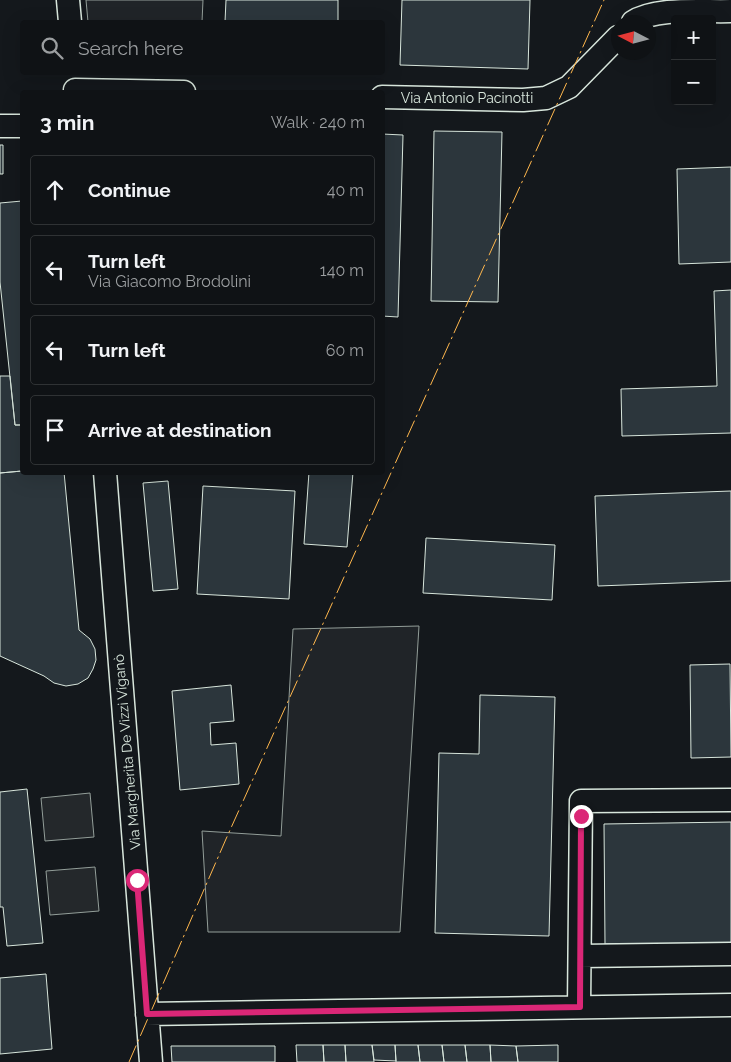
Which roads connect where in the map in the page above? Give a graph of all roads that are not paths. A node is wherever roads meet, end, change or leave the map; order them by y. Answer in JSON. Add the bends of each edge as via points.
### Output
{"nodes":[{"id":1,"x":68,"y":0,"type":"edge"},
{"id":2,"x":731,"y":11,"type":"edge"},
{"id":3,"x":648,"y":15,"type":"edge"},
{"id":4,"x":70,"y":20,"type":"edge"},
{"id":5,"x":611,"y":44,"type":"edge"},
{"id":6,"x":74,"y":85,"type":"edge"},
{"id":7,"x":153,"y":90,"type":"edge"},
{"id":8,"x":385,"y":98,"type":"edge"},
{"id":9,"x":0,"y":126,"type":"edge"},
{"id":10,"x":20,"y":126,"type":"edge"},
{"id":11,"x":105,"y":475,"type":"edge"},
{"id":12,"x":731,"y":800,"type":"edge"},
{"id":13,"x":731,"y":954,"type":"edge"},
{"id":14,"x":580,"y":956,"type":"junction"},
{"id":15,"x":731,"y":1005,"type":"edge"},
{"id":16,"x":580,"y":1007,"type":"junction"},
{"id":17,"x":147,"y":1014,"type":"junction"},
{"id":18,"x":151,"y":1062,"type":"edge"}],
"edges":[{"from":1,"to":4,"type":"street"},
{"from":2,"to":3,"type":"street"},
{"from":5,"to":8,"type":"street","name":"Via Antonio Pacinotti","via":[[569,87],[546,98]]},
{"from":6,"to":7,"type":"street"},
{"from":9,"to":10,"type":"street"},
{"from":11,"to":17,"type":"street","name":"Via Margherita De Vizzi Viganò"},
{"from":12,"to":14,"type":"street","via":[[581,801]]},
{"from":13,"to":14,"type":"street"},
{"from":14,"to":16,"type":"street"},
{"from":15,"to":16,"type":"street"},
{"from":16,"to":17,"type":"street"},
{"from":17,"to":18,"type":"street","name":"Via Margherita De Vizzi Viganò"}]}
